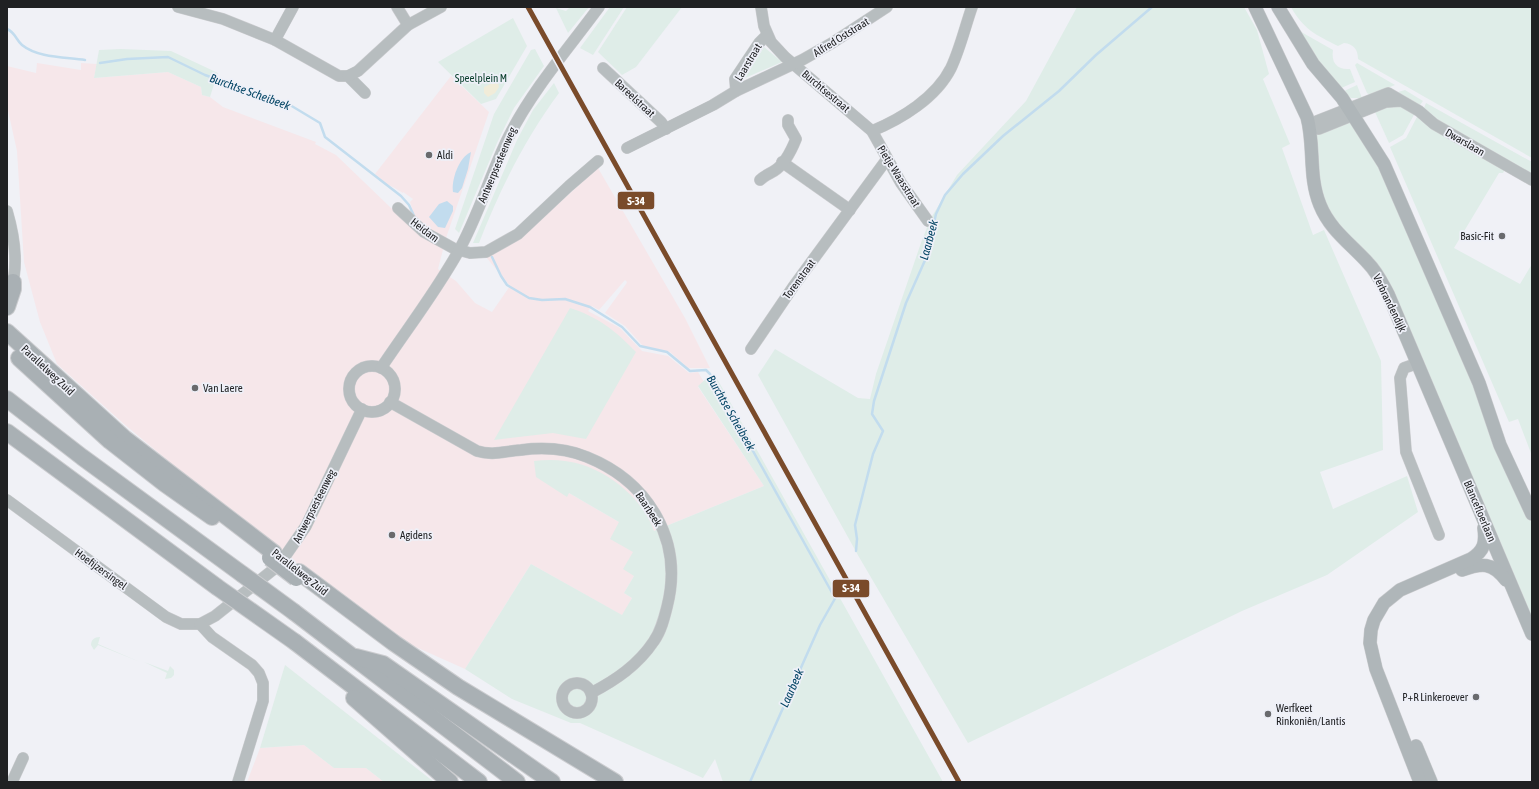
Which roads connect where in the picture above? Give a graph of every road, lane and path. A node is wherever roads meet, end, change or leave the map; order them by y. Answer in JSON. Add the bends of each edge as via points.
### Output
{"nodes":[{"id":1,"x":178,"y":7,"type":"edge"},
{"id":2,"x":292,"y":7,"type":"edge"},
{"id":3,"x":397,"y":7,"type":"edge"},
{"id":4,"x":441,"y":7,"type":"edge"},
{"id":5,"x":599,"y":7,"type":"edge"},
{"id":6,"x":761,"y":7,"type":"edge"},
{"id":7,"x":887,"y":7,"type":"edge"},
{"id":8,"x":972,"y":7,"type":"edge"},
{"id":9,"x":1255,"y":7,"type":"edge"},
{"id":10,"x":1278,"y":7,"type":"edge"},
{"id":11,"x":408,"y":25,"type":"junction"},
{"id":12,"x":767,"y":35,"type":"junction"},
{"id":13,"x":275,"y":40,"type":"junction"},
{"id":14,"x":794,"y":64,"type":"junction"},
{"id":15,"x":603,"y":68,"type":"dead end"},
{"id":16,"x":348,"y":76,"type":"junction"},
{"id":17,"x":736,"y":91,"type":"junction"},
{"id":18,"x":365,"y":93,"type":"dead end"},
{"id":19,"x":1401,"y":101,"type":"junction"},
{"id":20,"x":1365,"y":111,"type":"junction"},
{"id":21,"x":1352,"y":115,"type":"junction"},
{"id":22,"x":788,"y":120,"type":"dead end"},
{"id":23,"x":1309,"y":124,"type":"junction"},
{"id":24,"x":666,"y":129,"type":"junction"},
{"id":25,"x":872,"y":131,"type":"junction"},
{"id":26,"x":627,"y":148,"type":"dead end"},
{"id":27,"x":887,"y":159,"type":"junction"},
{"id":28,"x":598,"y":161,"type":"dead end"},
{"id":29,"x":782,"y":162,"type":"junction"},
{"id":30,"x":760,"y":180,"type":"dead end"},
{"id":31,"x":1532,"y":180,"type":"edge"},
{"id":32,"x":398,"y":208,"type":"dead end"},
{"id":33,"x":7,"y":210,"type":"edge"},
{"id":34,"x":850,"y":210,"type":"junction"},
{"id":35,"x":928,"y":221,"type":"dead end"},
{"id":36,"x":456,"y":249,"type":"junction"},
{"id":37,"x":13,"y":282,"type":"junction"},
{"id":38,"x":7,"y":300,"type":"edge"},
{"id":39,"x":7,"y":307,"type":"edge"},
{"id":40,"x":7,"y":322,"type":"edge"},
{"id":41,"x":7,"y":332,"type":"edge"},
{"id":42,"x":7,"y":347,"type":"edge"},
{"id":43,"x":751,"y":349,"type":"dead end"},
{"id":44,"x":26,"y":350,"type":"junction"},
{"id":45,"x":1418,"y":363,"type":"junction"},
{"id":46,"x":381,"y":368,"type":"junction"},
{"id":47,"x":1427,"y":389,"type":"joint"},
{"id":48,"x":7,"y":399,"type":"edge"},
{"id":49,"x":390,"y":402,"type":"junction"},
{"id":50,"x":362,"y":409,"type":"junction"},
{"id":51,"x":7,"y":432,"type":"edge"},
{"id":52,"x":7,"y":500,"type":"edge"},
{"id":53,"x":1532,"y":514,"type":"edge"},
{"id":54,"x":1482,"y":516,"type":"junction"},
{"id":55,"x":1439,"y":535,"type":"dead end"},
{"id":56,"x":272,"y":556,"type":"junction"},
{"id":57,"x":297,"y":575,"type":"junction"},
{"id":58,"x":1511,"y":586,"type":"junction"},
{"id":59,"x":210,"y":618,"type":"junction"},
{"id":60,"x":200,"y":624,"type":"junction"},
{"id":61,"x":1532,"y":634,"type":"edge"},
{"id":62,"x":220,"y":643,"type":"junction"},
{"id":63,"x":347,"y":654,"type":"junction"},
{"id":64,"x":332,"y":669,"type":"junction"},
{"id":65,"x":592,"y":692,"type":"dead end"},
{"id":66,"x":23,"y":758,"type":"dead end"},
{"id":67,"x":12,"y":782,"type":"edge"},
{"id":68,"x":238,"y":782,"type":"edge"},
{"id":69,"x":450,"y":782,"type":"edge"},
{"id":70,"x":479,"y":782,"type":"edge"},
{"id":71,"x":517,"y":782,"type":"edge"},
{"id":72,"x":552,"y":782,"type":"edge"},
{"id":73,"x":594,"y":782,"type":"edge"},
{"id":74,"x":615,"y":782,"type":"edge"},
{"id":75,"x":1420,"y":782,"type":"edge"},
{"id":76,"x":1431,"y":782,"type":"edge"}],
"edges":[{"from":1,"to":13,"type":"street","via":[[222,19]]},
{"from":2,"to":13,"type":"street"},
{"from":3,"to":11,"type":"street"},
{"from":4,"to":11,"type":"street"},
{"from":5,"to":36,"type":"street","name":"Antwerpsesteenweg","via":[[526,106],[508,137],[479,208]]},
{"from":6,"to":12,"type":"street","name":"Laarstraat"},
{"from":7,"to":14,"type":"street","name":"Alfred Oststraat"},
{"from":8,"to":25,"type":"street","via":[[955,59],[942,80],[928,97],[908,112]]},
{"from":9,"to":23,"type":"main road","name":"Verbrandendijk","via":[[1297,92]]},
{"from":10,"to":21,"type":"main road","via":[[1313,64]]},
{"from":11,"to":16,"type":"street","via":[[358,71]]},
{"from":12,"to":14,"type":"street","name":"Laarstraat","via":[[779,51]]},
{"from":12,"to":17,"type":"street","name":"Laarstraat","via":[[735,79]]},
{"from":13,"to":16,"type":"street","via":[[339,76]]},
{"from":14,"to":17,"type":"street","name":"Burchtsestraat"},
{"from":14,"to":25,"type":"street","name":"Burchtsestraat"},
{"from":15,"to":24,"type":"street","name":"Bareelstraat"},
{"from":16,"to":18,"type":"street"},
{"from":17,"to":24,"type":"street","name":"Burchtsestraat"},
{"from":19,"to":20,"type":"street","via":[[1386,102]]},
{"from":19,"to":21,"type":"street","name":"Dwarslaan","via":[[1388,93]]},
{"from":19,"to":31,"type":"street","name":"Dwarslaan","via":[[1419,111],[1434,124]]},
{"from":20,"to":21,"type":"street"},
{"from":20,"to":21,"type":"street","via":[[1361,123]]},
{"from":21,"to":23,"type":"street"},
{"from":21,"to":53,"type":"main road","via":[[1386,168],[1483,393],[1500,445]]},
{"from":22,"to":29,"type":"street","via":[[796,139]]},
{"from":23,"to":45,"type":"main road","name":"Verbrandendijk","via":[[1311,171],[1320,205],[1338,234],[1369,264],[1380,279]]},
{"from":24,"to":26,"type":"street","name":"Burchtsestraat"},
{"from":25,"to":27,"type":"street","name":"Pietje Waasstraat"},
{"from":27,"to":34,"type":"street","name":"Torenstraat"},
{"from":27,"to":35,"type":"street","name":"Pietje Waasstraat"},
{"from":28,"to":36,"type":"street","via":[[518,234],[486,252],[470,253]]},
{"from":29,"to":30,"type":"street","via":[[775,171]]},
{"from":29,"to":34,"type":"street"},
{"from":32,"to":36,"type":"street","name":"Heidam","via":[[424,232]]},
{"from":33,"to":37,"type":"street","via":[[14,244]]},
{"from":34,"to":43,"type":"street","name":"Torenstraat","via":[[792,287]]},
{"from":36,"to":46,"type":"street","name":"Antwerpsesteenweg","via":[[437,288]]},
{"from":37,"to":38,"type":"street"},
{"from":37,"to":39,"type":"highway"},
{"from":40,"to":44,"type":"highway"},
{"from":41,"to":44,"type":"highway","name":"Parallelweg Zuid"},
{"from":42,"to":56,"type":"highway","name":"Parallelweg Zuid","via":[[88,422],[134,460]]},
{"from":44,"to":56,"type":"highway","name":"Parallelweg Zuid","via":[[124,438]]},
{"from":45,"to":47,"type":"main road","name":"Verbrandendijk"},
{"from":45,"to":55,"type":"street","via":[[1404,368],[1400,378],[1403,436],[1406,452]]},
{"from":46,"to":49,"type":"street","via":[[390,375],[394,384],[394,395]]},
{"from":46,"to":50,"type":"street","via":[[370,366],[353,376],[349,387],[350,395],[355,404]]},
{"from":47,"to":54,"type":"main road","name":"Blancefloerlaan"},
{"from":48,"to":63,"type":"highway","bridge":true},
{"from":49,"to":50,"type":"street","via":[[376,411]]},
{"from":49,"to":65,"type":"street","name":"Baarbeek","via":[[477,452],[498,454],[554,447],[586,456],[617,472],[642,494],[660,523],[670,556],[671,590],[663,623],[646,652],[622,676]]},
{"from":50,"to":59,"type":"street","name":"Antwerpsesteenweg","via":[[312,514],[288,553],[272,571]]},
{"from":51,"to":64,"type":"highway","bridge":true,"via":[[216,587]]},
{"from":52,"to":60,"type":"street","name":"Hoefijzersingel","via":[[166,617],[181,624]]},
{"from":54,"to":58,"type":"main road","name":"Blancefloerlaan"},
{"from":54,"to":75,"type":"main road","via":[[1485,540],[1480,554],[1400,590],[1384,603],[1371,630],[1370,643],[1376,669]]},
{"from":56,"to":57,"type":"highway","name":"Parallelweg Zuid","bridge":true},
{"from":57,"to":73,"type":"highway","name":"Parallelweg Zuid","via":[[446,689]]},
{"from":57,"to":74,"type":"highway","name":"Parallelweg Zuid","via":[[458,687]]},
{"from":58,"to":61,"type":"main road","name":"Blancefloerlaan"},
{"from":58,"to":76,"type":"main road","via":[[1500,572],[1490,566],[1472,567],[1404,594],[1390,607],[1382,621],[1379,641],[1382,660]]},
{"from":59,"to":60,"type":"street","name":"Antwerpsesteenweg"},
{"from":59,"to":62,"type":"street"},
{"from":60,"to":62,"type":"street"},
{"from":62,"to":68,"type":"street","via":[[252,665],[262,679],[264,688],[263,701]]},
{"from":63,"to":71,"type":"highway"},
{"from":63,"to":72,"type":"highway","via":[[383,664]]},
{"from":64,"to":69,"type":"highway","via":[[358,703]]},
{"from":64,"to":70,"type":"highway"},
{"from":66,"to":67,"type":"street"}]}
